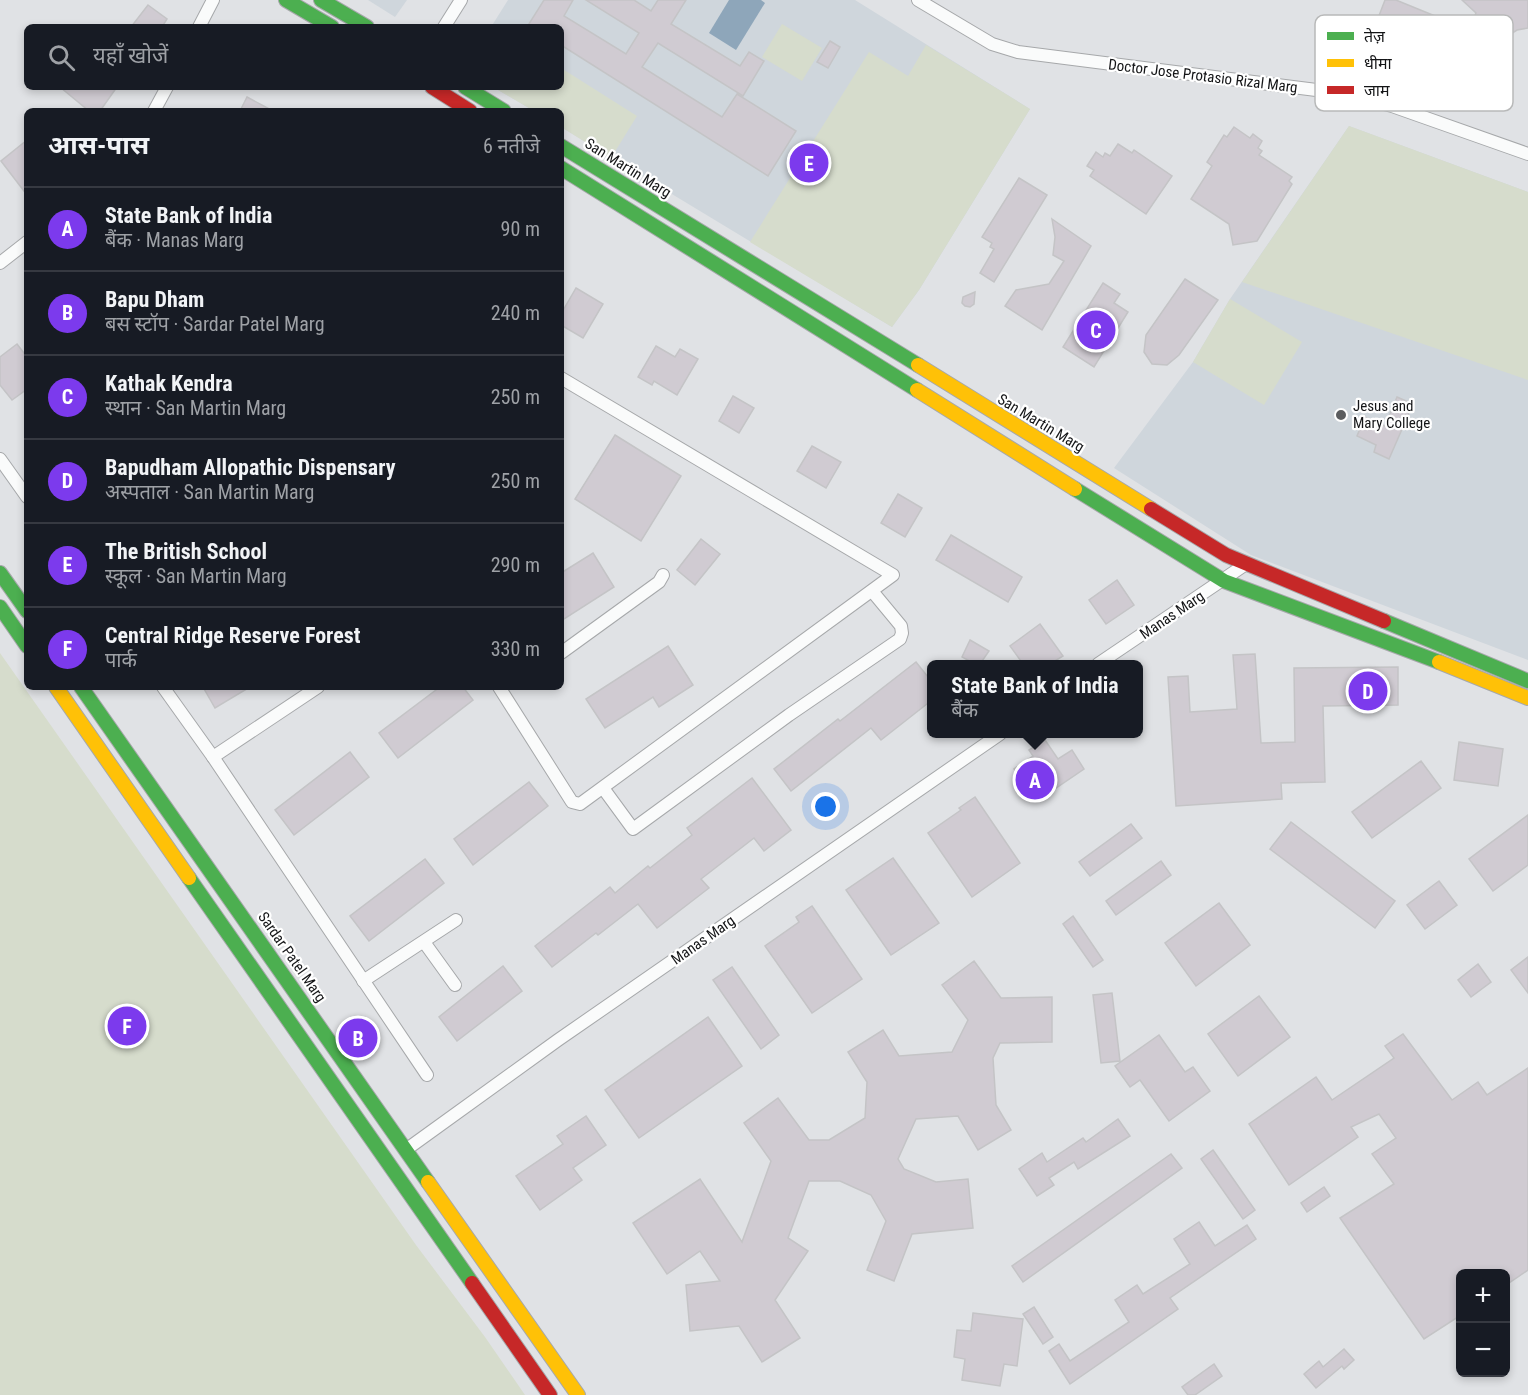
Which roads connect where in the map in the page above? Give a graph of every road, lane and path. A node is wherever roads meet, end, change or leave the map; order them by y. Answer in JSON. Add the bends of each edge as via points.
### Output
{"nodes":[{"id":1,"x":213,"y":0,"type":"edge"},
{"id":2,"x":286,"y":0,"type":"edge"},
{"id":3,"x":321,"y":0,"type":"edge"},
{"id":4,"x":461,"y":0,"type":"edge"},
{"id":5,"x":918,"y":0,"type":"edge"},
{"id":6,"x":201,"y":24,"type":"edge"},
{"id":7,"x":327,"y":24,"type":"edge"},
{"id":8,"x":362,"y":24,"type":"edge"},
{"id":9,"x":446,"y":24,"type":"edge"},
{"id":10,"x":165,"y":90,"type":"edge"},
{"id":11,"x":437,"y":90,"type":"edge"},
{"id":12,"x":470,"y":90,"type":"edge"},
{"id":13,"x":1315,"y":90,"type":"edge"},
{"id":14,"x":156,"y":108,"type":"edge"},
{"id":15,"x":465,"y":108,"type":"edge"},
{"id":16,"x":499,"y":108,"type":"edge"},
{"id":17,"x":1406,"y":111,"type":"edge"},
{"id":18,"x":564,"y":148,"type":"edge"},
{"id":19,"x":1528,"y":154,"type":"edge"},
{"id":20,"x":564,"y":170,"type":"edge"},
{"id":21,"x":24,"y":244,"type":"edge"},
{"id":22,"x":0,"y":263,"type":"edge"},
{"id":23,"x":564,"y":380,"type":"edge"},
{"id":24,"x":0,"y":459,"type":"edge"},
{"id":25,"x":24,"y":493,"type":"edge"},
{"id":26,"x":1246,"y":564,"type":"junction"},
{"id":27,"x":0,"y":573,"type":"edge"},
{"id":28,"x":663,"y":575,"type":"dead end"},
{"id":29,"x":1224,"y":581,"type":"junction"},
{"id":30,"x":872,"y":591,"type":"junction"},
{"id":31,"x":0,"y":607,"type":"edge"},
{"id":32,"x":24,"y":607,"type":"edge"},
{"id":33,"x":24,"y":642,"type":"edge"},
{"id":34,"x":564,"y":651,"type":"edge"},
{"id":35,"x":1104,"y":660,"type":"edge"},
{"id":36,"x":1528,"y":681,"type":"edge"},
{"id":37,"x":58,"y":690,"type":"edge"},
{"id":38,"x":83,"y":690,"type":"edge"},
{"id":39,"x":165,"y":690,"type":"edge"},
{"id":40,"x":314,"y":690,"type":"edge"},
{"id":41,"x":504,"y":690,"type":"edge"},
{"id":42,"x":1528,"y":698,"type":"edge"},
{"id":43,"x":994,"y":738,"type":"edge"},
{"id":44,"x":213,"y":757,"type":"junction"},
{"id":45,"x":603,"y":788,"type":"junction"},
{"id":46,"x":456,"y":920,"type":"dead end"},
{"id":47,"x":424,"y":942,"type":"junction"},
{"id":48,"x":363,"y":981,"type":"junction"},
{"id":49,"x":455,"y":985,"type":"dead end"},
{"id":50,"x":428,"y":1075,"type":"dead end"},
{"id":51,"x":407,"y":1149,"type":"junction"},
{"id":52,"x":550,"y":1395,"type":"edge"},
{"id":53,"x":578,"y":1395,"type":"edge"}],
"edges":[{"from":1,"to":6,"type":"street"},
{"from":2,"to":7,"type":"street"},
{"from":3,"to":8,"type":"street"},
{"from":4,"to":9,"type":"street"},
{"from":5,"to":13,"type":"street","name":"Doctor Jose Protasio Rizal Marg","via":[[992,44],[1018,52]]},
{"from":10,"to":14,"type":"street"},
{"from":11,"to":15,"type":"street"},
{"from":12,"to":16,"type":"street"},
{"from":17,"to":19,"type":"street","name":"Doctor Jose Protasio Rizal Marg"},
{"from":18,"to":26,"type":"street","name":"San Martin Marg"},
{"from":20,"to":29,"type":"street"},
{"from":21,"to":22,"type":"street"},
{"from":23,"to":30,"type":"street","via":[[893,575]]},
{"from":24,"to":25,"type":"street"},
{"from":26,"to":29,"type":"street","name":"Manas Marg"},
{"from":26,"to":36,"type":"street","name":"San Martin Marg"},
{"from":27,"to":32,"type":"street"},
{"from":28,"to":34,"type":"street","via":[[659,582]]},
{"from":29,"to":35,"type":"street","name":"Manas Marg"},
{"from":29,"to":42,"type":"street"},
{"from":30,"to":45,"type":"street"},
{"from":30,"to":45,"type":"street","via":[[901,626],[900,639],[633,829]]},
{"from":31,"to":33,"type":"street"},
{"from":37,"to":52,"type":"street"},
{"from":38,"to":51,"type":"street","name":"Sardar Patel Marg"},
{"from":39,"to":44,"type":"street"},
{"from":40,"to":44,"type":"street"},
{"from":41,"to":45,"type":"street","via":[[572,802],[585,803]]},
{"from":43,"to":51,"type":"street","name":"Manas Marg"},
{"from":44,"to":48,"type":"street"},
{"from":46,"to":47,"type":"street"},
{"from":47,"to":48,"type":"street"},
{"from":47,"to":49,"type":"street"},
{"from":48,"to":50,"type":"street"},
{"from":51,"to":53,"type":"street","name":"Sardar Patel Marg"}]}
